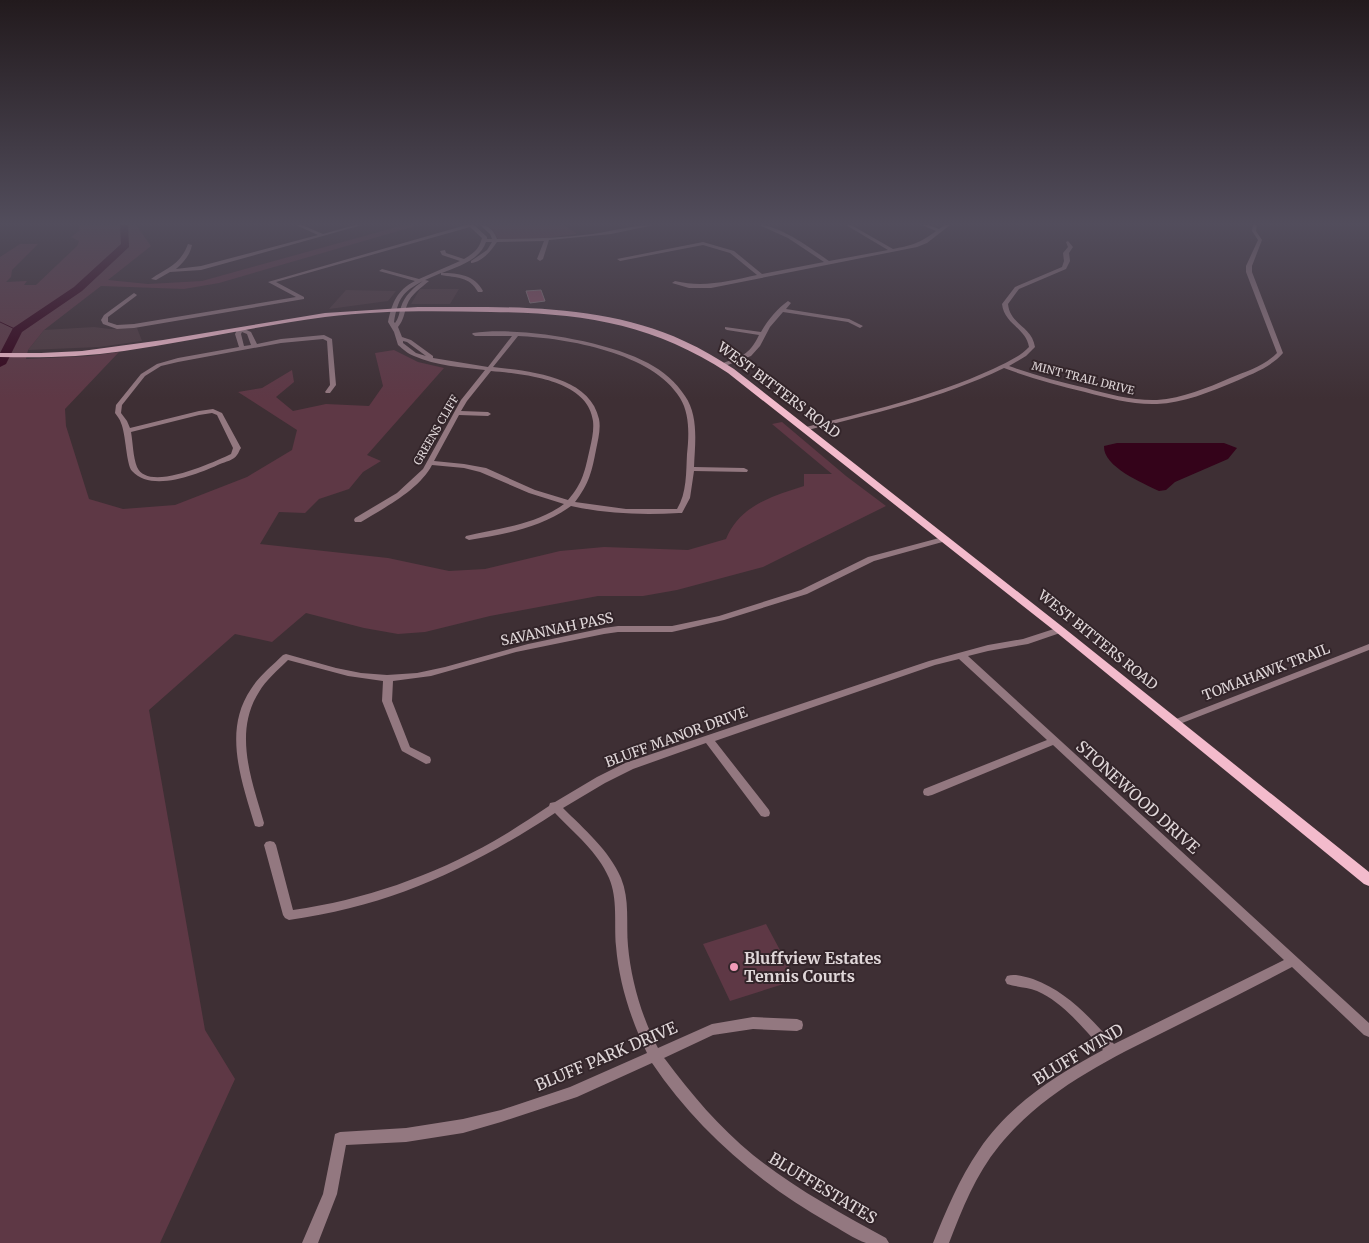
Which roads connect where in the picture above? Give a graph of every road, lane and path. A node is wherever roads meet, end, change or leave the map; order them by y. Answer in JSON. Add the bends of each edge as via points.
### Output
{"nodes":[{"id":1,"x":273,"y":283,"type":"edge"},
{"id":2,"x":414,"y":283,"type":"edge"},
{"id":3,"x":424,"y":283,"type":"edge"},
{"id":4,"x":476,"y":283,"type":"edge"},
{"id":5,"x":675,"y":283,"type":"dead end"},
{"id":6,"x":724,"y":283,"type":"edge"},
{"id":7,"x":1029,"y":283,"type":"edge"},
{"id":8,"x":1253,"y":283,"type":"edge"},
{"id":9,"x":480,"y":291,"type":"dead end"},
{"id":10,"x":134,"y":295,"type":"dead end"},
{"id":11,"x":302,"y":298,"type":"joint"},
{"id":12,"x":788,"y":303,"type":"dead end"},
{"id":13,"x":393,"y":309,"type":"junction"},
{"id":14,"x":403,"y":309,"type":"junction"},
{"id":15,"x":781,"y":310,"type":"junction"},
{"id":16,"x":395,"y":326,"type":"junction"},
{"id":17,"x":860,"y":326,"type":"dead end"},
{"id":18,"x":726,"y":328,"type":"dead end"},
{"id":19,"x":240,"y":329,"type":"junction"},
{"id":20,"x":474,"y":334,"type":"dead end"},
{"id":21,"x":517,"y":334,"type":"junction"},
{"id":22,"x":762,"y":334,"type":"junction"},
{"id":23,"x":400,"y":338,"type":"junction"},
{"id":24,"x":255,"y":346,"type":"junction"},
{"id":25,"x":242,"y":348,"type":"junction"},
{"id":26,"x":419,"y":348,"type":"junction"},
{"id":27,"x":409,"y":351,"type":"junction"},
{"id":28,"x":0,"y":355,"type":"edge"},
{"id":29,"x":433,"y":359,"type":"junction"},
{"id":30,"x":720,"y":363,"type":"junction"},
{"id":31,"x":1003,"y":366,"type":"junction"},
{"id":32,"x":488,"y":369,"type":"junction"},
{"id":33,"x":328,"y":392,"type":"dead end"},
{"id":34,"x":457,"y":413,"type":"junction"},
{"id":35,"x":488,"y":414,"type":"dead end"},
{"id":36,"x":804,"y":429,"type":"junction"},
{"id":37,"x":127,"y":431,"type":"junction"},
{"id":38,"x":430,"y":463,"type":"junction"},
{"id":39,"x":690,"y":469,"type":"junction"},
{"id":40,"x":744,"y":470,"type":"dead end"},
{"id":41,"x":568,"y":503,"type":"junction"},
{"id":42,"x":679,"y":511,"type":"joint"},
{"id":43,"x":358,"y":520,"type":"dead end"},
{"id":44,"x":469,"y":538,"type":"dead end"},
{"id":45,"x":943,"y":539,"type":"junction"},
{"id":46,"x":1060,"y":630,"type":"junction"},
{"id":47,"x":1369,"y":646,"type":"edge"},
{"id":48,"x":962,"y":656,"type":"junction"},
{"id":49,"x":388,"y":678,"type":"junction"},
{"id":50,"x":1174,"y":723,"type":"junction"},
{"id":51,"x":708,"y":739,"type":"junction"},
{"id":52,"x":1054,"y":742,"type":"junction"},
{"id":53,"x":426,"y":760,"type":"dead end"},
{"id":54,"x":928,"y":792,"type":"dead end"},
{"id":55,"x":554,"y":806,"type":"junction"},
{"id":56,"x":765,"y":813,"type":"dead end"},
{"id":57,"x":259,"y":823,"type":"dead end"},
{"id":58,"x":270,"y":845,"type":"dead end"},
{"id":59,"x":1369,"y":880,"type":"edge"},
{"id":60,"x":289,"y":915,"type":"joint"},
{"id":61,"x":1294,"y":961,"type":"junction"},
{"id":62,"x":1011,"y":980,"type":"dead end"},
{"id":63,"x":797,"y":1025,"type":"dead end"},
{"id":64,"x":1369,"y":1032,"type":"edge"},
{"id":65,"x":1112,"y":1052,"type":"junction"},
{"id":66,"x":654,"y":1055,"type":"junction"},
{"id":67,"x":310,"y":1243,"type":"edge"},
{"id":68,"x":881,"y":1243,"type":"edge"},
{"id":69,"x":941,"y":1243,"type":"edge"}],
"edges":[{"from":1,"to":11,"type":"street"},
{"from":2,"to":13,"type":"street","via":[[400,294]]},
{"from":3,"to":14,"type":"street","via":[[415,289]]},
{"from":4,"to":9,"type":"street"},
{"from":5,"to":6,"type":"street","via":[[689,286]]},
{"from":7,"to":31,"type":"street","via":[[1017,288],[1004,307],[1006,314],[1029,335],[1032,346],[1026,354]]},
{"from":8,"to":31,"type":"street","name":"MINT TRAIL DRIVE","via":[[1280,353],[1268,364],[1194,395],[1150,402],[1116,398]]},
{"from":10,"to":11,"type":"street","via":[[106,316],[105,323],[117,327],[134,326]]},
{"from":12,"to":15,"type":"street"},
{"from":13,"to":14,"type":"main road","name":"WEST BITTERS ROAD"},
{"from":13,"to":16,"type":"street","via":[[391,322]]},
{"from":13,"to":19,"type":"main road","name":"WEST BITTERS ROAD","via":[[325,315]]},
{"from":14,"to":16,"type":"street","via":[[400,322]]},
{"from":14,"to":30,"type":"main road","name":"WEST BITTERS ROAD","via":[[534,311],[600,319],[666,336]]},
{"from":15,"to":17,"type":"street","via":[[849,321]]},
{"from":15,"to":22,"type":"street"},
{"from":16,"to":23,"type":"street"},
{"from":18,"to":22,"type":"street"},
{"from":19,"to":24,"type":"street","via":[[249,333]]},
{"from":19,"to":25,"type":"street","via":[[238,334]]},
{"from":19,"to":28,"type":"main road","name":"WEST BITTERS ROAD","via":[[115,350]]},
{"from":20,"to":21,"type":"street"},
{"from":21,"to":32,"type":"street","name":"GREENS CLIFF"},
{"from":21,"to":39,"type":"street","via":[[599,347],[631,358],[669,381],[682,395],[693,424]]},
{"from":22,"to":30,"type":"street","via":[[757,346],[745,355]]},
{"from":23,"to":26,"type":"street"},
{"from":23,"to":27,"type":"street","via":[[400,344]]},
{"from":24,"to":25,"type":"street"},
{"from":24,"to":33,"type":"street","via":[[324,337],[330,340],[333,385]]},
{"from":25,"to":37,"type":"street","via":[[178,360],[148,371],[118,407]]},
{"from":26,"to":27,"type":"street"},
{"from":26,"to":29,"type":"street"},
{"from":27,"to":29,"type":"street"},
{"from":29,"to":32,"type":"street"},
{"from":30,"to":36,"type":"main road","name":"WEST BITTERS ROAD"},
{"from":31,"to":36,"type":"street","via":[[916,400]]},
{"from":32,"to":34,"type":"street","name":"GREENS CLIFF"},
{"from":32,"to":41,"type":"street","via":[[520,372],[559,382],[584,397],[594,410],[597,421],[587,476],[583,487]]},
{"from":34,"to":35,"type":"street"},
{"from":34,"to":38,"type":"street","name":"GREENS CLIFF"},
{"from":36,"to":45,"type":"main road","name":"WEST BITTERS ROAD"},
{"from":37,"to":37,"type":"street","via":[[134,469],[137,474],[153,479],[186,475],[231,457],[237,451],[220,414],[213,411]]},
{"from":38,"to":41,"type":"street","via":[[482,470],[515,486]]},
{"from":38,"to":43,"type":"street","name":"GREENS CLIFF","via":[[400,495]]},
{"from":39,"to":40,"type":"street"},
{"from":39,"to":42,"type":"street","via":[[688,496]]},
{"from":41,"to":42,"type":"street","via":[[626,511]]},
{"from":41,"to":44,"type":"street","via":[[535,523]]},
{"from":45,"to":46,"type":"main road","name":"WEST BITTERS ROAD"},
{"from":45,"to":49,"type":"street","name":"SAVANNAH PASS","via":[[871,559],[804,592],[721,618],[672,629],[604,631],[441,671]]},
{"from":46,"to":48,"type":"street","name":"BLUFF MANOR DRIVE","via":[[1025,642]]},
{"from":46,"to":50,"type":"main road","name":"WEST BITTERS ROAD"},
{"from":47,"to":50,"type":"street","name":"TOMAHAWK TRAIL"},
{"from":48,"to":51,"type":"street","name":"BLUFF MANOR DRIVE","via":[[932,663]]},
{"from":48,"to":52,"type":"street","name":"STONEWOOD DRIVE"},
{"from":49,"to":53,"type":"street","via":[[387,700],[406,749]]},
{"from":49,"to":57,"type":"street","name":"SAVANNAH PASS","via":[[339,672],[286,657],[265,677],[254,691],[241,728],[240,754]]},
{"from":50,"to":59,"type":"main road","name":"WEST BITTERS ROAD"},
{"from":51,"to":55,"type":"street","name":"BLUFF MANOR DRIVE","via":[[621,770]]},
{"from":51,"to":56,"type":"street"},
{"from":52,"to":54,"type":"street"},
{"from":52,"to":61,"type":"street","name":"STONEWOOD DRIVE"},
{"from":55,"to":60,"type":"street","name":"BLUFF MANOR DRIVE","via":[[523,828],[434,875],[359,903]]},
{"from":55,"to":66,"type":"street","name":"BLUFFESTATES","via":[[604,858],[615,878],[621,900],[622,946],[627,976],[635,1008]]},
{"from":58,"to":60,"type":"street"},
{"from":61,"to":64,"type":"street","name":"STONEWOOD DRIVE"},
{"from":61,"to":65,"type":"street","name":"BLUFF WIND"},
{"from":62,"to":65,"type":"street","via":[[1027,981],[1053,993]]},
{"from":63,"to":66,"type":"street","name":"BLUFF PARK DRIVE","via":[[739,1024],[712,1030]]},
{"from":65,"to":69,"type":"street","name":"BLUFF WIND","via":[[1042,1094],[1016,1116],[993,1142],[969,1180]]},
{"from":66,"to":67,"type":"street","name":"BLUFF PARK DRIVE","via":[[572,1093],[501,1116],[406,1135],[340,1139],[330,1194]]},
{"from":66,"to":68,"type":"street","name":"BLUFFESTATES","via":[[693,1106],[753,1165],[788,1191]]}]}
